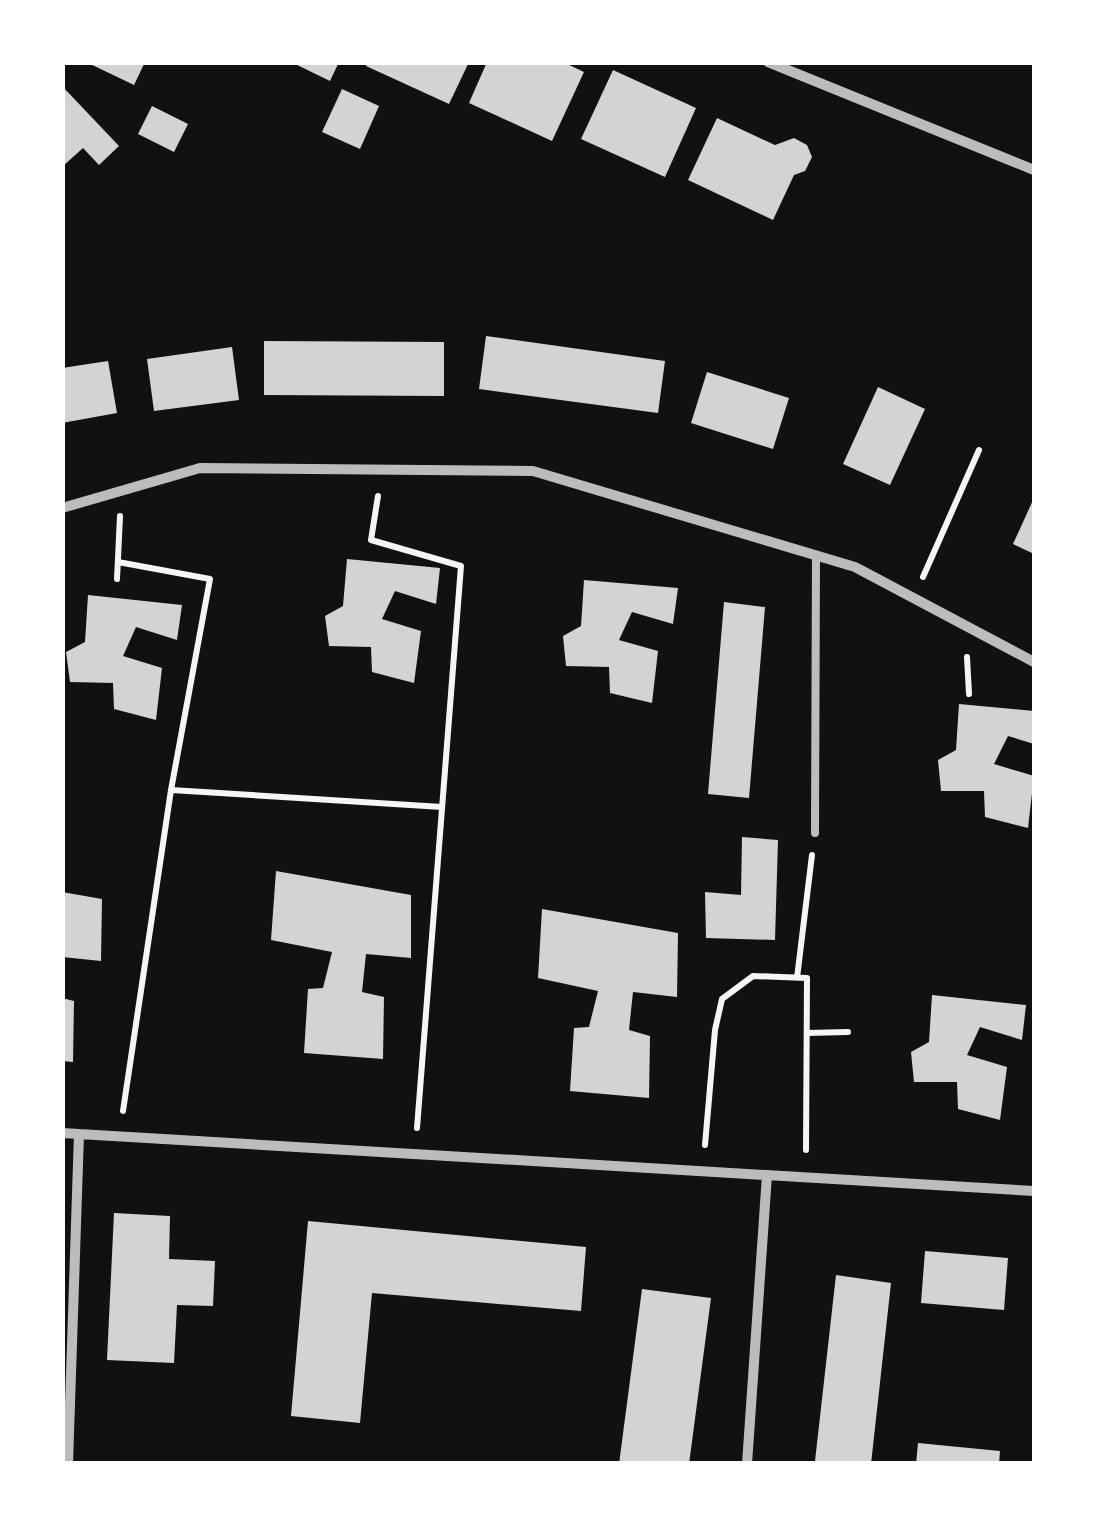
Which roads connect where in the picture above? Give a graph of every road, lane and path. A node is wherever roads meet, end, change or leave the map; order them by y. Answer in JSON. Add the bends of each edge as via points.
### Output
{"nodes":[{"id":1,"x":768,"y":62,"type":"edge"},
{"id":2,"x":1034,"y":170,"type":"edge"},
{"id":3,"x":979,"y":450,"type":"dead end"},
{"id":4,"x":382,"y":469,"type":"junction"},
{"id":5,"x":121,"y":490,"type":"junction"},
{"id":6,"x":62,"y":508,"type":"edge"},
{"id":7,"x":816,"y":556,"type":"junction"},
{"id":8,"x":118,"y":562,"type":"junction"},
{"id":9,"x":117,"y":579,"type":"dead end"},
{"id":10,"x":914,"y":598,"type":"junction"},
{"id":11,"x":1034,"y":662,"type":"edge"},
{"id":12,"x":171,"y":790,"type":"junction"},
{"id":13,"x":442,"y":807,"type":"junction"},
{"id":14,"x":814,"y":833,"type":"joint"},
{"id":15,"x":797,"y":978,"type":"junction"},
{"id":16,"x":848,"y":1032,"type":"dead end"},
{"id":17,"x":807,"y":1033,"type":"junction"},
{"id":18,"x":62,"y":1134,"type":"edge"},
{"id":19,"x":79,"y":1134,"type":"junction"},
{"id":20,"x":120,"y":1137,"type":"junction"},
{"id":21,"x":415,"y":1154,"type":"junction"},
{"id":22,"x":702,"y":1171,"type":"junction"},
{"id":23,"x":766,"y":1175,"type":"junction"},
{"id":24,"x":806,"y":1177,"type":"junction"},
{"id":25,"x":1034,"y":1191,"type":"edge"},
{"id":26,"x":68,"y":1464,"type":"edge"},
{"id":27,"x":747,"y":1464,"type":"edge"}],
"edges":[{"from":1,"to":2,"type":"street"},
{"from":3,"to":10,"type":"path"},
{"from":4,"to":5,"type":"street","via":[[200,468]]},
{"from":4,"to":7,"type":"street","via":[[534,470]]},
{"from":4,"to":13,"type":"path","via":[[370,540],[461,566]]},
{"from":5,"to":6,"type":"street"},
{"from":5,"to":8,"type":"path"},
{"from":7,"to":10,"type":"street","via":[[855,567]]},
{"from":7,"to":14,"type":"lane"},
{"from":8,"to":9,"type":"path"},
{"from":8,"to":12,"type":"path","via":[[210,579]]},
{"from":10,"to":11,"type":"street"},
{"from":12,"to":13,"type":"path"},
{"from":12,"to":20,"type":"path"},
{"from":13,"to":21,"type":"path"},
{"from":14,"to":15,"type":"path"},
{"from":15,"to":17,"type":"path","via":[[807,978]]},
{"from":15,"to":22,"type":"path","via":[[752,976],[722,999]]},
{"from":16,"to":17,"type":"path"},
{"from":17,"to":24,"type":"path"},
{"from":18,"to":19,"type":"street"},
{"from":19,"to":20,"type":"street"},
{"from":19,"to":26,"type":"street"},
{"from":20,"to":21,"type":"street"},
{"from":21,"to":22,"type":"street"},
{"from":22,"to":23,"type":"street"},
{"from":23,"to":24,"type":"street"},
{"from":23,"to":27,"type":"street"},
{"from":24,"to":25,"type":"street"}]}
